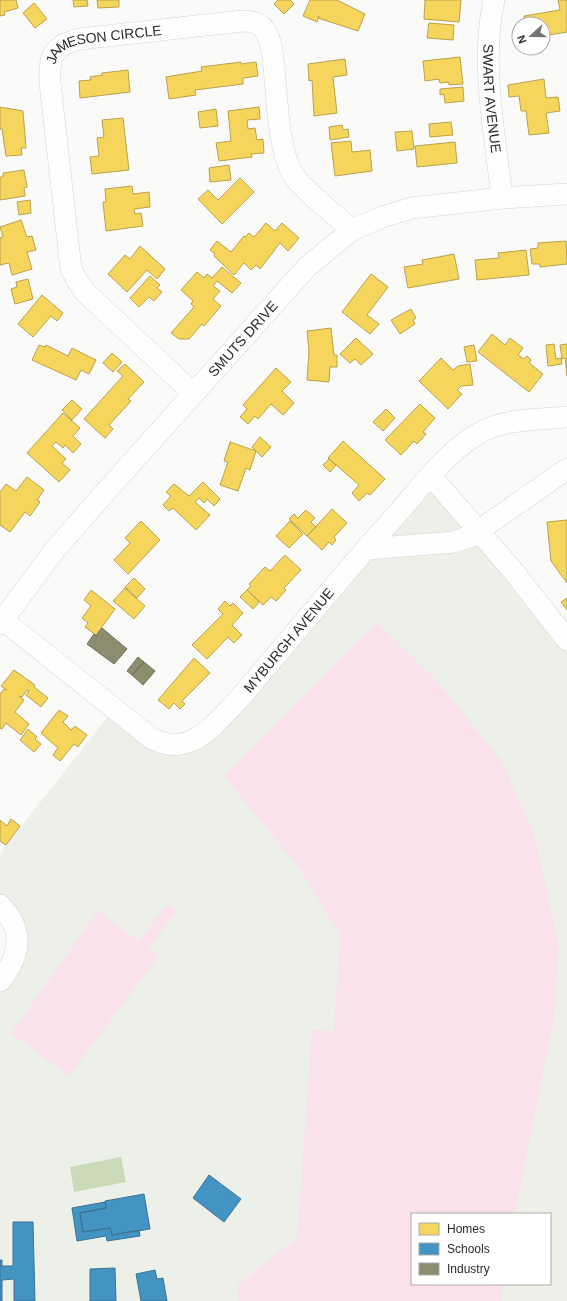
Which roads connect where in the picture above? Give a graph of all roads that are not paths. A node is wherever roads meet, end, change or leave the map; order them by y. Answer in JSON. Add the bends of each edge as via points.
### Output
{"nodes":[{"id":1,"x":494,"y":0,"type":"edge"},
{"id":2,"x":567,"y":194,"type":"edge"},
{"id":3,"x":502,"y":198,"type":"junction"},
{"id":4,"x":352,"y":230,"type":"junction"},
{"id":5,"x":193,"y":393,"type":"junction"},
{"id":6,"x":567,"y":417,"type":"edge"},
{"id":7,"x":567,"y":469,"type":"edge"},
{"id":8,"x":431,"y":476,"type":"junction"},
{"id":9,"x":479,"y":531,"type":"junction"},
{"id":10,"x":367,"y":548,"type":"junction"},
{"id":11,"x":1,"y":622,"type":"edge"},
{"id":12,"x":567,"y":640,"type":"edge"},
{"id":13,"x":0,"y":905,"type":"edge"},
{"id":14,"x":0,"y":981,"type":"edge"}],
"edges":[{"from":1,"to":3,"type":"street","name":"SWART AVENUE","via":[[489,30],[488,64]]},
{"from":2,"to":3,"type":"street","name":"SMUTS DRIVE"},
{"from":3,"to":4,"type":"street","name":"SMUTS DRIVE","via":[[412,208]]},
{"from":4,"to":5,"type":"street","name":"SMUTS DRIVE","via":[[307,267]]},
{"from":4,"to":5,"type":"street","name":"JAMESON CIRCLE","via":[[293,174],[284,146],[272,49],[264,29],[258,24],[242,21],[80,39],[58,48],[52,55],[50,83],[71,269],[86,293]]},
{"from":5,"to":11,"type":"street","name":"SMUTS DRIVE","via":[[54,551]]},
{"from":6,"to":8,"type":"street","name":"MYBURGH AVENUE","via":[[502,424],[488,428],[461,446]]},
{"from":7,"to":9,"type":"street"},
{"from":8,"to":9,"type":"street"},
{"from":8,"to":10,"type":"street","name":"MYBURGH AVENUE"},
{"from":9,"to":10,"type":"street","via":[[454,542]]},
{"from":9,"to":12,"type":"street"},
{"from":10,"to":11,"type":"street","name":"MYBURGH AVENUE","via":[[240,698],[201,735],[180,745],[161,743],[151,738]]},
{"from":13,"to":14,"type":"street","via":[[12,918],[18,944],[6,974]]}]}
